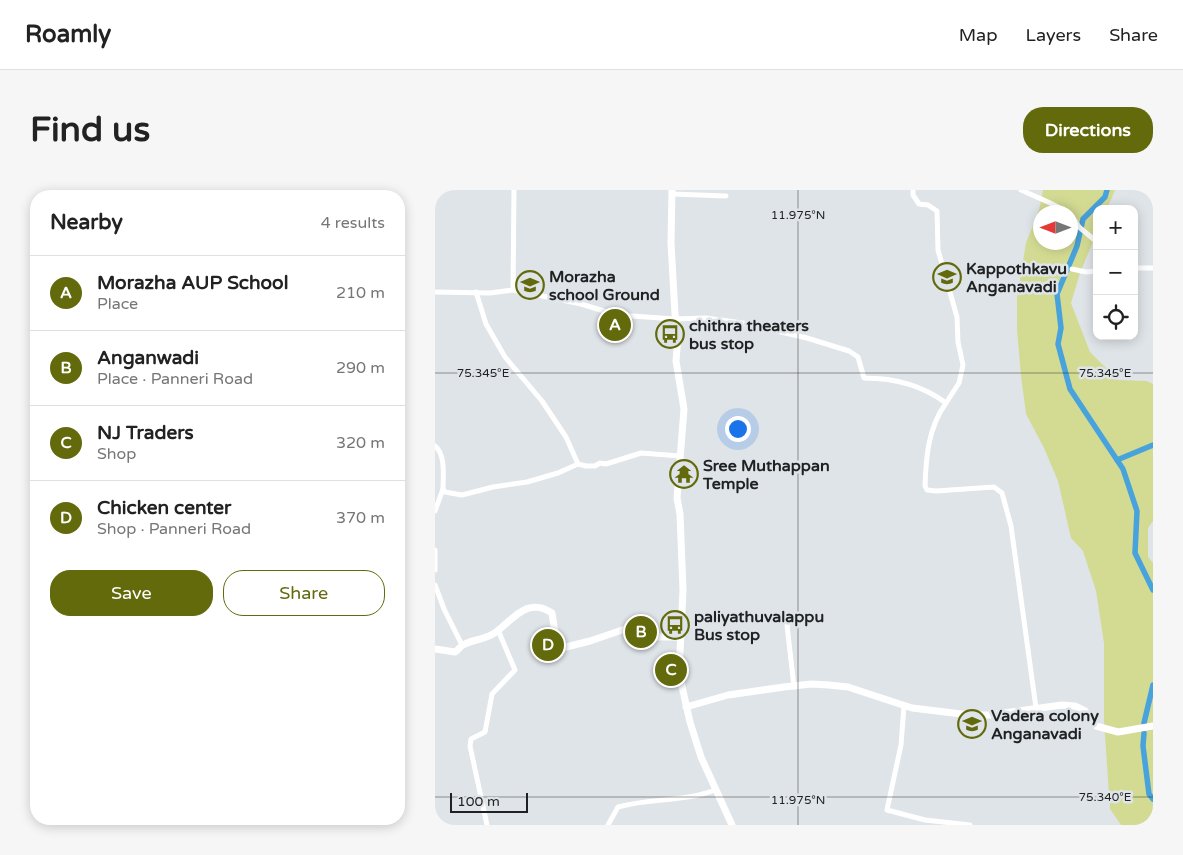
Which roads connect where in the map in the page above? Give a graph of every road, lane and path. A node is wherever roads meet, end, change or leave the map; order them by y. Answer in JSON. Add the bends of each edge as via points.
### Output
{"nodes":[{"id":1,"x":514,"y":190,"type":"edge"},
{"id":2,"x":913,"y":190,"type":"edge"},
{"id":3,"x":1021,"y":190,"type":"edge"},
{"id":4,"x":672,"y":192,"type":"edge"},
{"id":5,"x":725,"y":196,"type":"dead end"},
{"id":6,"x":1053,"y":205,"type":"edge"},
{"id":7,"x":1078,"y":224,"type":"edge"},
{"id":8,"x":1093,"y":238,"type":"edge"},
{"id":9,"x":1138,"y":268,"type":"edge"},
{"id":10,"x":1153,"y":268,"type":"edge"},
{"id":11,"x":1072,"y":269,"type":"dead end"},
{"id":12,"x":1093,"y":271,"type":"edge"},
{"id":13,"x":513,"y":290,"type":"junction"},
{"id":14,"x":435,"y":292,"type":"edge"},
{"id":15,"x":476,"y":292,"type":"junction"},
{"id":16,"x":675,"y":320,"type":"junction"},
{"id":17,"x":946,"y":403,"type":"junction"},
{"id":18,"x":435,"y":446,"type":"edge"},
{"id":19,"x":680,"y":456,"type":"junction"},
{"id":20,"x":578,"y":464,"type":"junction"},
{"id":21,"x":443,"y":489,"type":"junction"},
{"id":22,"x":435,"y":511,"type":"edge"},
{"id":23,"x":435,"y":550,"type":"edge"},
{"id":24,"x":435,"y":570,"type":"edge"},
{"id":25,"x":435,"y":585,"type":"edge"},
{"id":26,"x":806,"y":617,"type":"dead end"},
{"id":27,"x":498,"y":630,"type":"junction"},
{"id":28,"x":680,"y":637,"type":"junction"},
{"id":29,"x":462,"y":645,"type":"junction"},
{"id":30,"x":435,"y":649,"type":"edge"},
{"id":31,"x":795,"y":687,"type":"junction"},
{"id":32,"x":904,"y":706,"type":"junction"},
{"id":33,"x":686,"y":707,"type":"junction"},
{"id":34,"x":1036,"y":708,"type":"junction"},
{"id":35,"x":1153,"y":726,"type":"edge"},
{"id":36,"x":715,"y":790,"type":"junction"},
{"id":37,"x":487,"y":825,"type":"edge"},
{"id":38,"x":608,"y":825,"type":"edge"},
{"id":39,"x":732,"y":825,"type":"edge"},
{"id":40,"x":970,"y":825,"type":"edge"}],
"edges":[{"from":1,"to":13,"type":"street"},
{"from":2,"to":17,"type":"street","via":[[919,204],[937,211],[938,250],[957,317],[963,364],[959,383]]},
{"from":3,"to":6,"type":"street"},
{"from":4,"to":5,"type":"street"},
{"from":4,"to":16,"type":"main road"},
{"from":7,"to":8,"type":"street"},
{"from":9,"to":10,"type":"street"},
{"from":11,"to":12,"type":"street"},
{"from":13,"to":15,"type":"street"},
{"from":13,"to":16,"type":"street","via":[[617,315]]},
{"from":14,"to":15,"type":"street"},
{"from":15,"to":20,"type":"street","via":[[486,324],[505,357],[542,401]]},
{"from":16,"to":17,"type":"street","via":[[706,318],[742,323],[849,351],[858,357],[864,378],[898,380]]},
{"from":16,"to":19,"type":"main road","via":[[684,409]]},
{"from":17,"to":34,"type":"street","via":[[931,432],[925,486],[927,490],[936,491],[994,487],[1002,493],[1013,543]]},
{"from":18,"to":21,"type":"street","via":[[442,458]]},
{"from":19,"to":20,"type":"street","via":[[641,453],[595,466]]},
{"from":19,"to":28,"type":"main road","via":[[677,498],[683,590]]},
{"from":20,"to":21,"type":"street","via":[[527,482],[462,495]]},
{"from":21,"to":22,"type":"street"},
{"from":23,"to":24,"type":"street"},
{"from":25,"to":29,"type":"street"},
{"from":26,"to":31,"type":"street","via":[[787,625]]},
{"from":27,"to":28,"type":"main road","via":[[518,612],[535,607],[552,613],[556,640],[562,648],[643,625],[657,637]]},
{"from":27,"to":29,"type":"main road"},
{"from":27,"to":37,"type":"street","via":[[515,670],[492,694],[485,732],[471,739],[470,746]]},
{"from":28,"to":33,"type":"main road","via":[[679,673]]},
{"from":29,"to":30,"type":"main road","via":[[455,652]]},
{"from":31,"to":32,"type":"main road","via":[[811,684],[848,687]]},
{"from":31,"to":33,"type":"main road","via":[[728,695]]},
{"from":32,"to":34,"type":"main road","via":[[970,715]]},
{"from":32,"to":40,"type":"street","via":[[901,744],[887,810],[925,820]]},
{"from":33,"to":36,"type":"main road"},
{"from":34,"to":35,"type":"main road","via":[[1075,706],[1085,711],[1096,726],[1118,732]]},
{"from":36,"to":38,"type":"street","via":[[701,795],[618,807]]},
{"from":36,"to":39,"type":"main road"}]}
